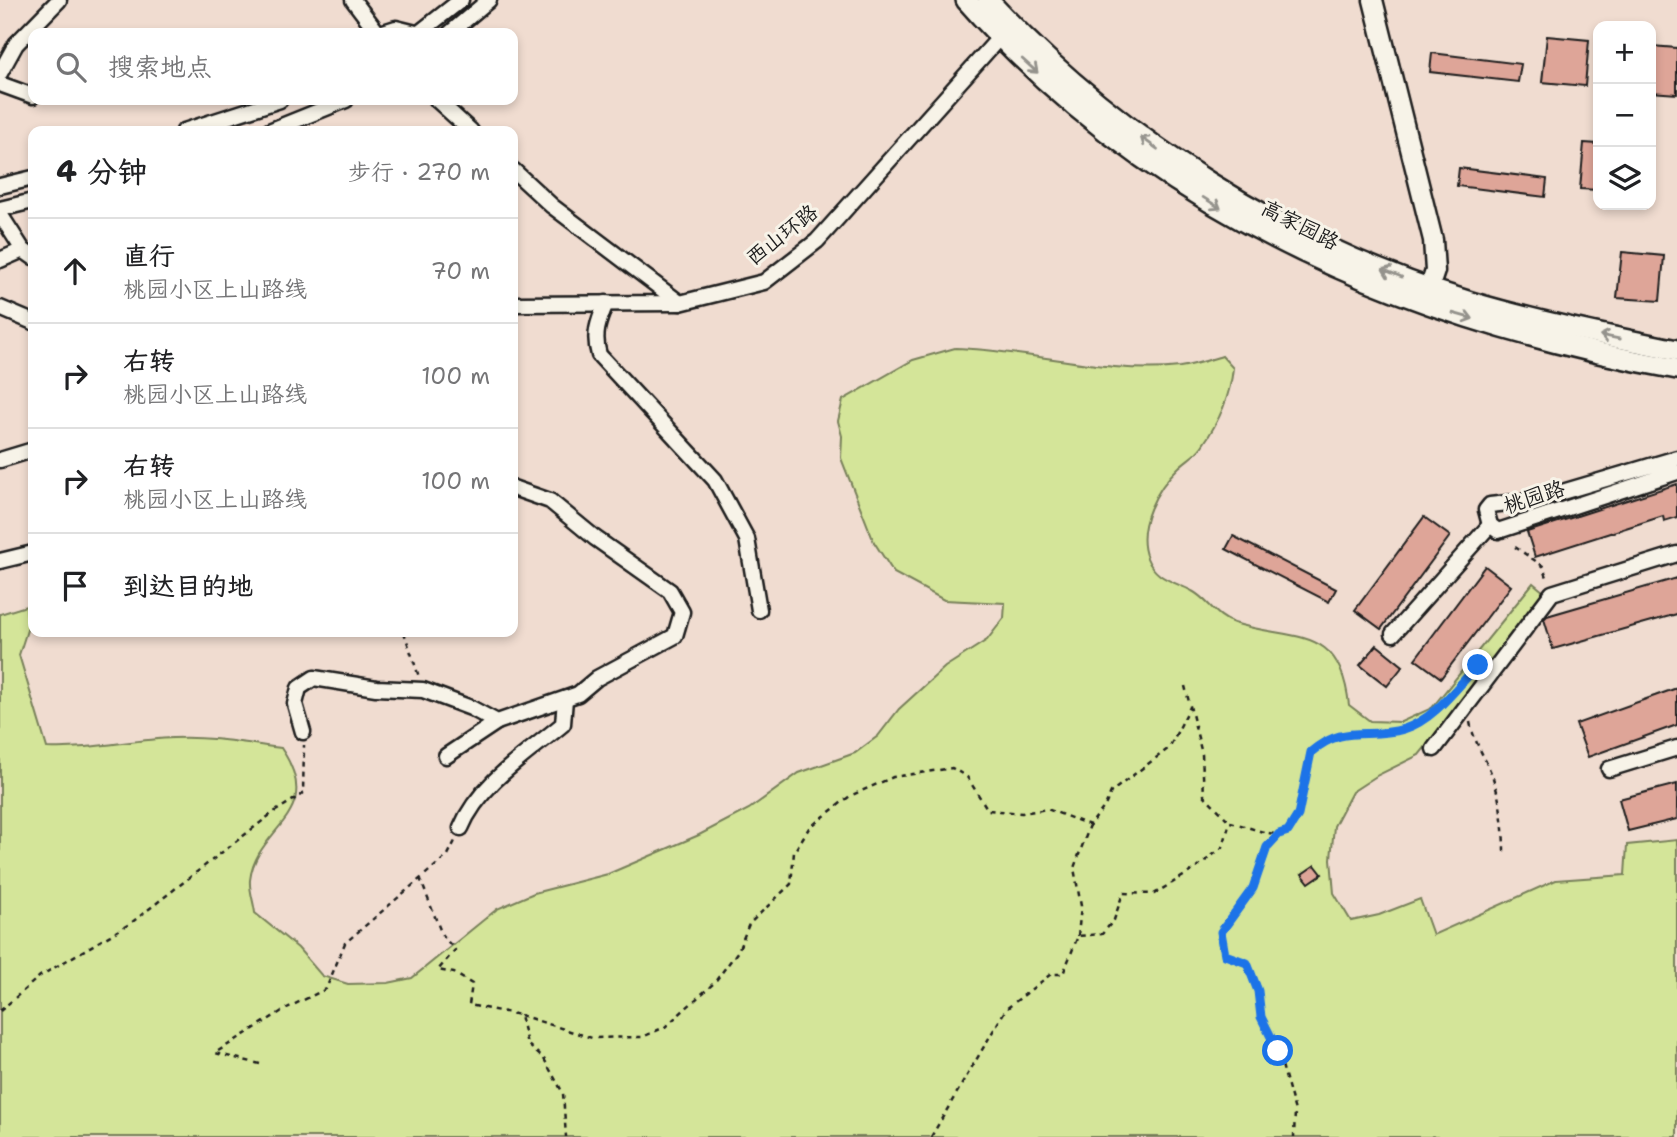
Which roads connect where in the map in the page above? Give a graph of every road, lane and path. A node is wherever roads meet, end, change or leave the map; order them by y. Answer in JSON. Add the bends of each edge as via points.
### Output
{"nodes":[{"id":1,"x":59,"y":0,"type":"edge"},
{"id":2,"x":353,"y":0,"type":"edge"},
{"id":3,"x":461,"y":0,"type":"edge"},
{"id":4,"x":489,"y":0,"type":"edge"},
{"id":5,"x":966,"y":0,"type":"edge"},
{"id":6,"x":988,"y":0,"type":"edge"},
{"id":7,"x":1373,"y":0,"type":"edge"},
{"id":8,"x":32,"y":28,"type":"edge"},
{"id":9,"x":375,"y":28,"type":"edge"},
{"id":10,"x":424,"y":28,"type":"edge"},
{"id":11,"x":456,"y":28,"type":"edge"},
{"id":12,"x":28,"y":32,"type":"edge"},
{"id":13,"x":999,"y":38,"type":"junction"},
{"id":14,"x":0,"y":73,"type":"edge"},
{"id":15,"x":0,"y":84,"type":"edge"},
{"id":16,"x":28,"y":94,"type":"edge"},
{"id":17,"x":265,"y":105,"type":"edge"},
{"id":18,"x":334,"y":105,"type":"edge"},
{"id":19,"x":442,"y":105,"type":"edge"},
{"id":20,"x":199,"y":126,"type":"edge"},
{"id":21,"x":281,"y":126,"type":"edge"},
{"id":22,"x":466,"y":126,"type":"edge"},
{"id":23,"x":518,"y":175,"type":"edge"},
{"id":24,"x":28,"y":179,"type":"edge"},
{"id":25,"x":0,"y":186,"type":"edge"},
{"id":26,"x":28,"y":203,"type":"edge"},
{"id":27,"x":0,"y":212,"type":"edge"},
{"id":28,"x":28,"y":253,"type":"edge"},
{"id":29,"x":0,"y":260,"type":"edge"},
{"id":30,"x":1427,"y":296,"type":"junction"},
{"id":31,"x":606,"y":303,"type":"junction"},
{"id":32,"x":680,"y":303,"type":"junction"},
{"id":33,"x":518,"y":304,"type":"edge"},
{"id":34,"x":0,"y":308,"type":"edge"},
{"id":35,"x":28,"y":320,"type":"edge"},
{"id":36,"x":1677,"y":350,"type":"edge"},
{"id":37,"x":1677,"y":369,"type":"edge"},
{"id":38,"x":28,"y":452,"type":"edge"},
{"id":39,"x":1677,"y":458,"type":"edge"},
{"id":40,"x":0,"y":460,"type":"edge"},
{"id":41,"x":1677,"y":472,"type":"edge"},
{"id":42,"x":518,"y":490,"type":"edge"},
{"id":43,"x":1490,"y":525,"type":"junction"},
{"id":44,"x":1515,"y":547,"type":"dead end"},
{"id":45,"x":28,"y":553,"type":"edge"},
{"id":46,"x":1677,"y":554,"type":"edge"},
{"id":47,"x":0,"y":561,"type":"edge"},
{"id":48,"x":1552,"y":593,"type":"junction"},
{"id":49,"x":759,"y":610,"type":"dead end"},
{"id":50,"x":1393,"y":634,"type":"dead end"},
{"id":51,"x":406,"y":637,"type":"edge"},
{"id":52,"x":1485,"y":660,"type":"dead end"},
{"id":53,"x":1185,"y":686,"type":"dead end"},
{"id":54,"x":423,"y":690,"type":"junction"},
{"id":55,"x":565,"y":699,"type":"junction"},
{"id":56,"x":1190,"y":707,"type":"junction"},
{"id":57,"x":1467,"y":707,"type":"junction"},
{"id":58,"x":497,"y":722,"type":"junction"},
{"id":59,"x":303,"y":732,"type":"joint"},
{"id":60,"x":1677,"y":748,"type":"edge"},
{"id":61,"x":1434,"y":749,"type":"dead end"},
{"id":62,"x":446,"y":755,"type":"dead end"},
{"id":63,"x":1609,"y":769,"type":"dead end"},
{"id":64,"x":1230,"y":822,"type":"junction"},
{"id":65,"x":1090,"y":825,"type":"junction"},
{"id":66,"x":461,"y":828,"type":"joint"},
{"id":67,"x":1279,"y":834,"type":"junction"},
{"id":68,"x":1504,"y":853,"type":"dead end"},
{"id":69,"x":420,"y":878,"type":"junction"},
{"id":70,"x":1078,"y":936,"type":"junction"},
{"id":71,"x":0,"y":1011,"type":"edge"},
{"id":72,"x":520,"y":1015,"type":"junction"},
{"id":73,"x":260,"y":1064,"type":"dead end"},
{"id":74,"x":566,"y":1137,"type":"edge"},
{"id":75,"x":931,"y":1137,"type":"edge"},
{"id":76,"x":1294,"y":1137,"type":"edge"}],
"edges":[{"from":1,"to":8,"type":"street"},
{"from":2,"to":9,"type":"street"},
{"from":3,"to":10,"type":"street"},
{"from":4,"to":11,"type":"street"},
{"from":5,"to":13,"type":"main road","name":"高家园路"},
{"from":30,"to":6,"type":"main road","name":"高家园路","one_way":true,"via":[[1264,214],[1150,145],[1065,75]]},
{"from":7,"to":30,"type":"street","via":[[1433,240],[1435,271]]},
{"from":12,"to":14,"type":"street"},
{"from":13,"to":30,"type":"main road","name":"高家园路","one_way":true,"via":[[1085,116],[1192,191],[1321,263]]},
{"from":13,"to":32,"type":"street","name":"西山环路","via":[[817,241],[764,282]]},
{"from":15,"to":16,"type":"street"},
{"from":17,"to":20,"type":"street"},
{"from":18,"to":21,"type":"street"},
{"from":19,"to":22,"type":"street"},
{"from":23,"to":32,"type":"street"},
{"from":24,"to":25,"type":"street"},
{"from":26,"to":27,"type":"street"},
{"from":27,"to":28,"type":"street"},
{"from":28,"to":29,"type":"street"},
{"from":36,"to":30,"type":"main road","name":"高家园路","one_way":true},
{"from":30,"to":37,"type":"main road","name":"高家园路","one_way":true,"via":[[1584,348]]},
{"from":31,"to":32,"type":"street","name":"西山环路"},
{"from":31,"to":33,"type":"street","name":"西山环路"},
{"from":31,"to":49,"type":"street","via":[[596,327],[599,355],[715,480],[747,539]]},
{"from":34,"to":35,"type":"street"},
{"from":38,"to":40,"type":"street"},
{"from":39,"to":43,"type":"street","name":"桃园路","via":[[1548,497],[1490,505],[1486,510]]},
{"from":41,"to":43,"type":"street","name":"桃园路","via":[[1498,531]]},
{"from":42,"to":55,"type":"street","via":[[551,501],[670,591],[682,612],[675,636]]},
{"from":43,"to":50,"type":"street"},
{"from":44,"to":48,"type":"path","via":[[1543,566]]},
{"from":45,"to":47,"type":"street"},
{"from":46,"to":48,"type":"street"},
{"from":48,"to":57,"type":"street"},
{"from":51,"to":54,"type":"path"},
{"from":52,"to":67,"type":"path","via":[[1425,719],[1403,729],[1335,735],[1325,740],[1311,752],[1298,815],[1288,831]]},
{"from":53,"to":56,"type":"path"},
{"from":54,"to":58,"type":"street"},
{"from":54,"to":59,"type":"street","via":[[314,678],[299,688],[295,704]]},
{"from":55,"to":58,"type":"street"},
{"from":55,"to":66,"type":"street","via":[[563,724],[484,791]]},
{"from":56,"to":64,"type":"path","via":[[1202,754],[1204,795]]},
{"from":56,"to":65,"type":"path","via":[[1169,748],[1111,792]]},
{"from":57,"to":61,"type":"street"},
{"from":57,"to":68,"type":"path","via":[[1473,737],[1493,778]]},
{"from":58,"to":62,"type":"street"},
{"from":59,"to":71,"type":"path","via":[[303,794],[274,811],[131,923],[40,976]]},
{"from":60,"to":63,"type":"street"},
{"from":64,"to":67,"type":"path"},
{"from":64,"to":70,"type":"path","via":[[1223,847],[1195,869],[1154,894],[1124,893],[1114,920],[1101,934]]},
{"from":65,"to":70,"type":"path","via":[[1074,869],[1081,906]]},
{"from":65,"to":72,"type":"path","via":[[1047,809],[1022,813],[988,810],[967,777],[952,768],[893,777],[850,796],[810,828],[794,852],[791,884],[749,924],[738,951],[714,983],[665,1027],[642,1037],[592,1038]]},
{"from":66,"to":69,"type":"path","via":[[448,855]]},
{"from":67,"to":76,"type":"path","via":[[1267,847],[1253,888],[1221,932],[1225,955],[1247,963],[1258,991],[1261,1017],[1278,1051],[1296,1111]]},
{"from":69,"to":72,"type":"path","via":[[442,935],[455,950],[438,970],[472,984],[469,1005]]},
{"from":69,"to":73,"type":"path","via":[[345,943],[326,989],[286,1008],[215,1053]]},
{"from":70,"to":75,"type":"path","via":[[1063,974],[1051,974],[1006,1009]]},
{"from":72,"to":74,"type":"path","via":[[527,1044],[544,1059],[563,1093]]}]}
